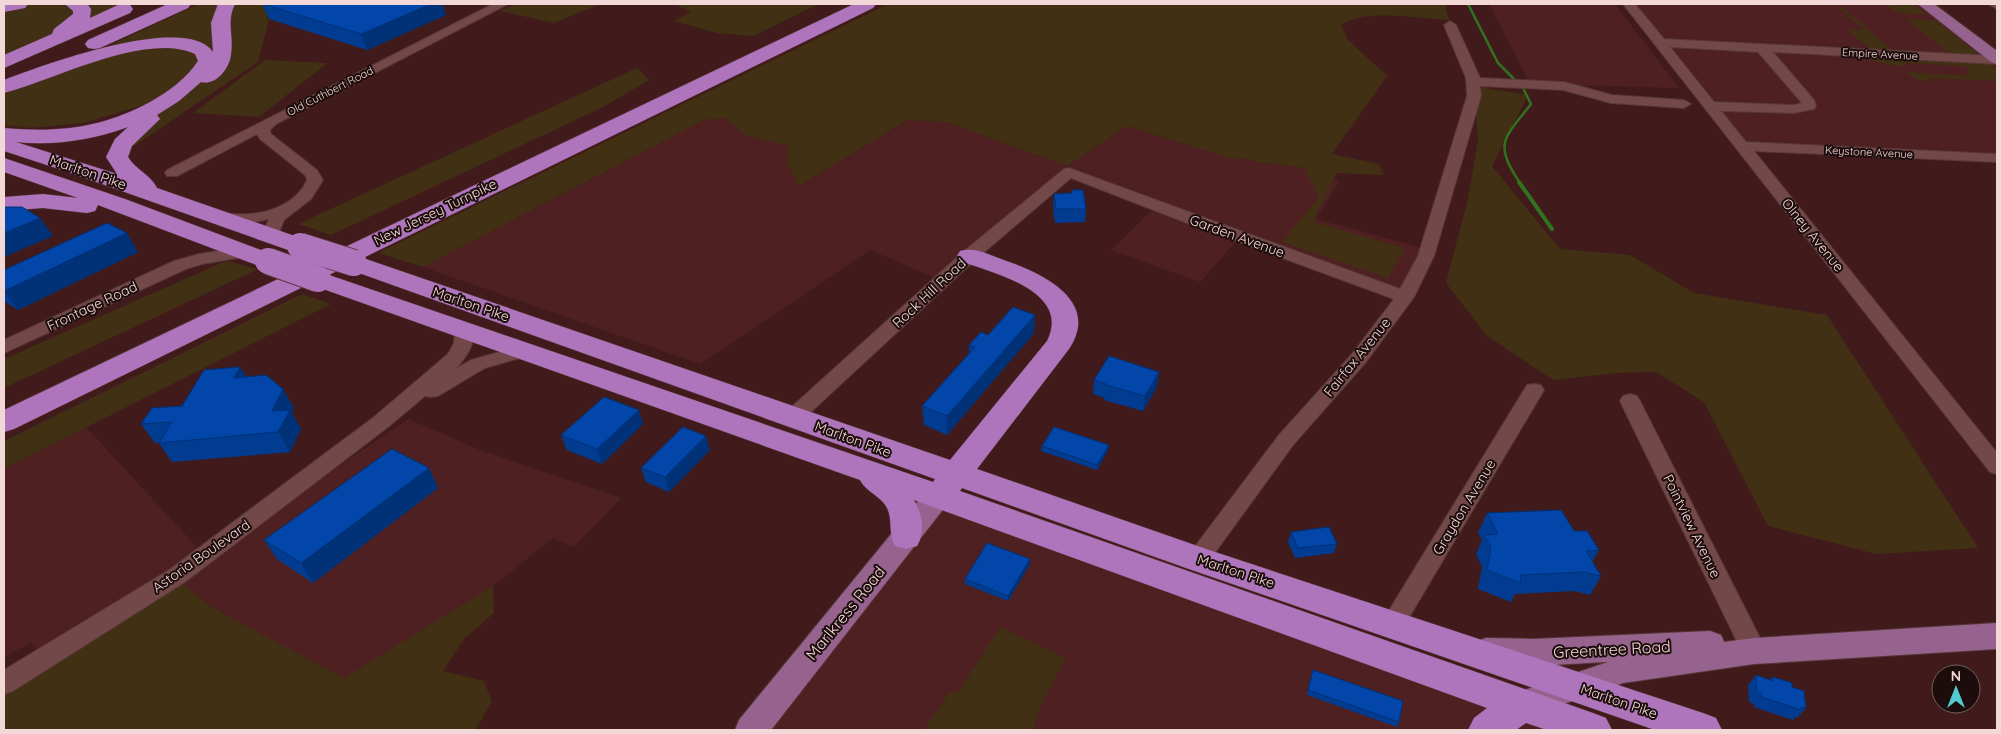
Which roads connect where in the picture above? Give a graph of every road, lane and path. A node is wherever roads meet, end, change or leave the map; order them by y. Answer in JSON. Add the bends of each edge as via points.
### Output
{"nodes":[{"id":1,"x":19,"y":4,"type":"edge"},
{"id":2,"x":73,"y":4,"type":"edge"},
{"id":3,"x":137,"y":4,"type":"edge"},
{"id":4,"x":182,"y":4,"type":"edge"},
{"id":5,"x":226,"y":4,"type":"edge"},
{"id":6,"x":502,"y":4,"type":"edge"},
{"id":7,"x":845,"y":4,"type":"edge"},
{"id":8,"x":867,"y":4,"type":"edge"},
{"id":9,"x":1629,"y":4,"type":"edge"},
{"id":10,"x":1926,"y":4,"type":"edge"},
{"id":11,"x":4,"y":7,"type":"edge"},
{"id":12,"x":1450,"y":25,"type":"dead end"},
{"id":13,"x":1660,"y":43,"type":"junction"},
{"id":14,"x":38,"y":47,"type":"junction"},
{"id":15,"x":1762,"y":48,"type":"junction"},
{"id":16,"x":1997,"y":60,"type":"edge"},
{"id":17,"x":4,"y":62,"type":"edge"},
{"id":18,"x":1474,"y":82,"type":"junction"},
{"id":19,"x":4,"y":86,"type":"edge"},
{"id":20,"x":1684,"y":104,"type":"dead end"},
{"id":21,"x":1710,"y":106,"type":"junction"},
{"id":22,"x":271,"y":121,"type":"junction"},
{"id":23,"x":4,"y":134,"type":"edge"},
{"id":24,"x":4,"y":145,"type":"edge"},
{"id":25,"x":1741,"y":146,"type":"junction"},
{"id":26,"x":1997,"y":158,"type":"edge"},
{"id":27,"x":4,"y":165,"type":"edge"},
{"id":28,"x":1069,"y":172,"type":"joint"},
{"id":29,"x":172,"y":173,"type":"dead end"},
{"id":30,"x":157,"y":196,"type":"junction"},
{"id":31,"x":4,"y":204,"type":"edge"},
{"id":32,"x":289,"y":208,"type":"junction"},
{"id":33,"x":220,"y":218,"type":"junction"},
{"id":34,"x":162,"y":222,"type":"junction"},
{"id":35,"x":204,"y":237,"type":"junction"},
{"id":36,"x":289,"y":242,"type":"junction"},
{"id":37,"x":243,"y":252,"type":"junction"},
{"id":38,"x":969,"y":256,"type":"junction"},
{"id":39,"x":180,"y":265,"type":"junction"},
{"id":40,"x":1405,"y":297,"type":"junction"},
{"id":41,"x":464,"y":330,"type":"junction"},
{"id":42,"x":4,"y":347,"type":"edge"},
{"id":43,"x":524,"y":351,"type":"junction"},
{"id":44,"x":1534,"y":390,"type":"dead end"},
{"id":45,"x":1630,"y":402,"type":"dead end"},
{"id":46,"x":4,"y":403,"type":"edge"},
{"id":47,"x":389,"y":416,"type":"junction"},
{"id":48,"x":793,"y":417,"type":"junction"},
{"id":49,"x":4,"y":422,"type":"edge"},
{"id":50,"x":1997,"y":466,"type":"edge"},
{"id":51,"x":860,"y":469,"type":"junction"},
{"id":52,"x":947,"y":486,"type":"junction"},
{"id":53,"x":906,"y":537,"type":"junction"},
{"id":54,"x":1198,"y":559,"type":"junction"},
{"id":55,"x":1393,"y":624,"type":"junction"},
{"id":56,"x":1997,"y":636,"type":"edge"},
{"id":57,"x":1470,"y":651,"type":"junction"},
{"id":58,"x":1754,"y":651,"type":"junction"},
{"id":59,"x":4,"y":682,"type":"edge"},
{"id":60,"x":1574,"y":686,"type":"junction"},
{"id":61,"x":1521,"y":705,"type":"junction"},
{"id":62,"x":751,"y":730,"type":"edge"},
{"id":63,"x":1487,"y":730,"type":"edge"},
{"id":64,"x":1593,"y":730,"type":"edge"},
{"id":65,"x":1703,"y":730,"type":"edge"}],
"edges":[{"from":1,"to":11,"type":"highway"},
{"from":2,"to":14,"type":"highway","via":[[82,9],[82,16]]},
{"from":3,"to":14,"type":"highway"},
{"from":4,"to":19,"type":"highway"},
{"from":5,"to":30,"type":"highway","via":[[219,24],[222,56],[213,71],[191,92],[140,126],[118,150],[117,157],[124,170]]},
{"from":6,"to":22,"type":"street","name":"Old Cuthbert Road"},
{"from":7,"to":46,"type":"highway","name":"New Jersey Turnpike"},
{"from":8,"to":49,"type":"highway","name":"New Jersey Turnpike"},
{"from":9,"to":13,"type":"street","name":"Olney Avenue"},
{"from":10,"to":16,"type":"main road"},
{"from":12,"to":18,"type":"street"},
{"from":13,"to":15,"type":"street","name":"Empire Avenue"},
{"from":13,"to":21,"type":"street","name":"Olney Avenue"},
{"from":14,"to":17,"type":"highway"},
{"from":15,"to":16,"type":"street","name":"Empire Avenue"},
{"from":15,"to":21,"type":"street","via":[[1809,106],[1794,109]]},
{"from":18,"to":20,"type":"street","via":[[1564,86],[1607,98]]},
{"from":18,"to":40,"type":"street","name":"Fairfax Avenue","via":[[1466,127],[1426,256]]},
{"from":19,"to":23,"type":"highway","via":[[83,60],[150,44],[193,45],[202,50],[207,61],[192,81],[175,95],[119,124],[59,137]]},
{"from":21,"to":25,"type":"street","name":"Olney Avenue"},
{"from":22,"to":29,"type":"street"},
{"from":22,"to":32,"type":"street","name":"Old Cuthbert Road","via":[[263,130],[265,136],[312,173],[315,180],[310,192]]},
{"from":24,"to":30,"type":"highway","name":"Marlton Pike"},
{"from":25,"to":26,"type":"street","name":"Keystone Avenue"},
{"from":25,"to":50,"type":"street","name":"Olney Avenue"},
{"from":27,"to":34,"type":"highway","name":"Marlton Pike"},
{"from":28,"to":38,"type":"street","name":"Rock Hill Road"},
{"from":28,"to":40,"type":"street","name":"Garden Avenue"},
{"from":30,"to":33,"type":"highway","name":"Marlton Pike"},
{"from":31,"to":34,"type":"highway","via":[[55,201]]},
{"from":32,"to":33,"type":"street","name":"Old Cuthbert Road","via":[[255,218]]},
{"from":32,"to":36,"type":"street","name":"Old Cuthbert Road","via":[[278,216],[273,232]]},
{"from":33,"to":36,"type":"highway","name":"Marlton Pike"},
{"from":34,"to":35,"type":"highway","name":"Marlton Pike"},
{"from":35,"to":37,"type":"highway","name":"Marlton Pike"},
{"from":35,"to":39,"type":"street","name":"Frontage Road","via":[[192,255]]},
{"from":36,"to":48,"type":"highway","name":"Marlton Pike","bridge":true},
{"from":37,"to":39,"type":"street","name":"Frontage Road","via":[[199,258]]},
{"from":37,"to":41,"type":"highway","name":"Marlton Pike","bridge":true},
{"from":38,"to":48,"type":"street","name":"Rock Hill Road"},
{"from":38,"to":52,"type":"highway","via":[[1038,283],[1052,293],[1060,303],[1066,329],[1060,343]]},
{"from":39,"to":42,"type":"street","name":"Frontage Road"},
{"from":40,"to":54,"type":"street","name":"Fairfax Avenue","via":[[1359,358],[1286,440]]},
{"from":41,"to":43,"type":"highway","name":"Marlton Pike"},
{"from":41,"to":47,"type":"street","name":"Astoria Boulevard","via":[[463,343],[456,357]]},
{"from":43,"to":47,"type":"street","name":"Astoria Boulevard","via":[[478,364]]},
{"from":43,"to":51,"type":"highway","name":"Marlton Pike"},
{"from":44,"to":55,"type":"street","name":"Graydon Avenue"},
{"from":45,"to":58,"type":"street","name":"Pointview Avenue"},
{"from":47,"to":59,"type":"street","name":"Astoria Boulevard","via":[[177,576]]},
{"from":48,"to":52,"type":"highway","name":"Marlton Pike"},
{"from":51,"to":52,"type":"highway","name":"Marlton Pike"},
{"from":51,"to":53,"type":"highway","via":[[888,488],[902,503],[907,521]]},
{"from":52,"to":53,"type":"main road","name":"Marlkress Road"},
{"from":52,"to":54,"type":"highway","name":"Marlton Pike"},
{"from":52,"to":61,"type":"highway","name":"Marlton Pike"},
{"from":53,"to":62,"type":"main road","name":"Marlkress Road"},
{"from":54,"to":55,"type":"highway","name":"Marlton Pike"},
{"from":55,"to":57,"type":"highway","name":"Marlton Pike"},
{"from":56,"to":58,"type":"main road","name":"Greentree Road"},
{"from":57,"to":58,"type":"main road","name":"Greentree Road","via":[[1534,652],[1708,644]]},
{"from":57,"to":60,"type":"highway","name":"Marlton Pike"},
{"from":58,"to":60,"type":"main road","name":"Greentree Road","via":[[1623,670]]},
{"from":60,"to":61,"type":"main road","name":"Greentree Road"},
{"from":60,"to":65,"type":"highway","name":"Marlton Pike"},
{"from":61,"to":63,"type":"highway"},
{"from":61,"to":64,"type":"highway","name":"Marlton Pike"}]}
